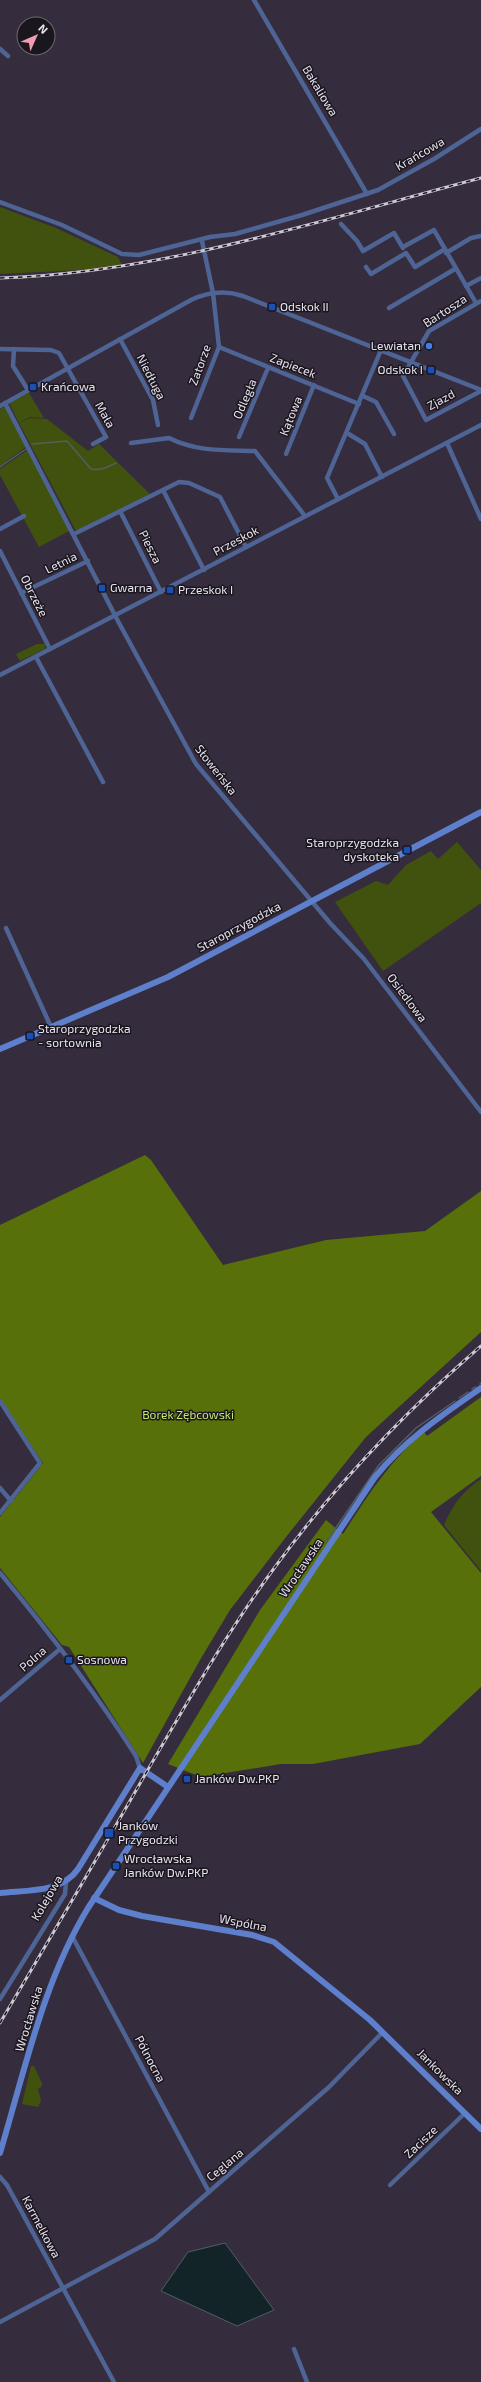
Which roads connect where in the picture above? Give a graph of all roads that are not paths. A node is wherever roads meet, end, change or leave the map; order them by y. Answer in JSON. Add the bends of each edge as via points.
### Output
{"nodes":[{"id":1,"x":254,"y":0,"type":"edge"},
{"id":2,"x":0,"y":49,"type":"edge"},
{"id":3,"x":8,"y":56,"type":"dead end"},
{"id":4,"x":481,"y":129,"type":"edge"},
{"id":5,"x":368,"y":194,"type":"junction"},
{"id":6,"x":0,"y":202,"type":"edge"},
{"id":7,"x":341,"y":224,"type":"dead end"},
{"id":8,"x":481,"y":236,"type":"edge"},
{"id":9,"x":202,"y":241,"type":"junction"},
{"id":10,"x":403,"y":247,"type":"junction"},
{"id":11,"x":445,"y":251,"type":"junction"},
{"id":12,"x":406,"y":253,"type":"junction"},
{"id":13,"x":366,"y":267,"type":"dead end"},
{"id":14,"x":455,"y":269,"type":"junction"},
{"id":15,"x":481,"y":278,"type":"edge"},
{"id":16,"x":466,"y":286,"type":"junction"},
{"id":17,"x":213,"y":293,"type":"junction"},
{"id":18,"x":481,"y":301,"type":"edge"},
{"id":19,"x":476,"y":303,"type":"junction"},
{"id":20,"x":389,"y":308,"type":"dead end"},
{"id":21,"x":120,"y":339,"type":"junction"},
{"id":22,"x":219,"y":347,"type":"junction"},
{"id":23,"x":0,"y":349,"type":"edge"},
{"id":24,"x":14,"y":349,"type":"junction"},
{"id":25,"x":381,"y":350,"type":"junction"},
{"id":26,"x":411,"y":362,"type":"junction"},
{"id":27,"x":68,"y":368,"type":"junction"},
{"id":28,"x":268,"y":368,"type":"junction"},
{"id":29,"x":314,"y":385,"type":"junction"},
{"id":30,"x":28,"y":390,"type":"junction"},
{"id":31,"x":481,"y":390,"type":"edge"},
{"id":32,"x":363,"y":396,"type":"junction"},
{"id":33,"x":5,"y":403,"type":"junction"},
{"id":34,"x":359,"y":404,"type":"junction"},
{"id":35,"x":0,"y":406,"type":"edge"},
{"id":36,"x":191,"y":418,"type":"dead end"},
{"id":37,"x":158,"y":425,"type":"dead end"},
{"id":38,"x":481,"y":425,"type":"edge"},
{"id":39,"x":347,"y":433,"type":"junction"},
{"id":40,"x":394,"y":434,"type":"dead end"},
{"id":41,"x":239,"y":437,"type":"dead end"},
{"id":42,"x":131,"y":443,"type":"dead end"},
{"id":43,"x":447,"y":443,"type":"junction"},
{"id":44,"x":93,"y":444,"type":"dead end"},
{"id":45,"x":286,"y":454,"type":"dead end"},
{"id":46,"x":382,"y":477,"type":"junction"},
{"id":47,"x":163,"y":490,"type":"junction"},
{"id":48,"x":338,"y":499,"type":"junction"},
{"id":49,"x":120,"y":511,"type":"junction"},
{"id":50,"x":24,"y":516,"type":"dead end"},
{"id":51,"x":305,"y":516,"type":"junction"},
{"id":52,"x":481,"y":519,"type":"edge"},
{"id":53,"x":0,"y":529,"type":"edge"},
{"id":54,"x":74,"y":534,"type":"junction"},
{"id":55,"x":246,"y":547,"type":"junction"},
{"id":56,"x":0,"y":551,"type":"edge"},
{"id":57,"x":88,"y":561,"type":"junction"},
{"id":58,"x":204,"y":570,"type":"junction"},
{"id":59,"x":161,"y":592,"type":"junction"},
{"id":60,"x":21,"y":593,"type":"junction"},
{"id":61,"x":115,"y":615,"type":"junction"},
{"id":62,"x":50,"y":649,"type":"junction"},
{"id":63,"x":36,"y":657,"type":"junction"},
{"id":64,"x":0,"y":675,"type":"edge"},
{"id":65,"x":103,"y":782,"type":"dead end"},
{"id":66,"x":481,"y":812,"type":"edge"},
{"id":67,"x":312,"y":901,"type":"junction"},
{"id":68,"x":6,"y":928,"type":"dead end"},
{"id":69,"x":51,"y":1027,"type":"junction"},
{"id":70,"x":0,"y":1049,"type":"edge"},
{"id":71,"x":481,"y":1112,"type":"edge"},
{"id":72,"x":481,"y":1388,"type":"edge"},
{"id":73,"x":0,"y":1401,"type":"edge"},
{"id":74,"x":0,"y":1488,"type":"edge"},
{"id":75,"x":11,"y":1501,"type":"junction"},
{"id":76,"x":0,"y":1513,"type":"edge"},
{"id":77,"x":0,"y":1574,"type":"edge"},
{"id":78,"x":60,"y":1649,"type":"junction"},
{"id":79,"x":0,"y":1700,"type":"edge"},
{"id":80,"x":140,"y":1768,"type":"junction"},
{"id":81,"x":168,"y":1787,"type":"junction"},
{"id":82,"x":66,"y":1882,"type":"junction"},
{"id":83,"x":0,"y":1893,"type":"edge"},
{"id":84,"x":94,"y":1898,"type":"junction"},
{"id":85,"x":72,"y":1936,"type":"junction"},
{"id":86,"x":0,"y":1999,"type":"edge"},
{"id":87,"x":383,"y":2032,"type":"junction"},
{"id":88,"x":465,"y":2113,"type":"junction"},
{"id":89,"x":481,"y":2128,"type":"edge"},
{"id":90,"x":0,"y":2153,"type":"edge"},
{"id":91,"x":0,"y":2177,"type":"edge"},
{"id":92,"x":390,"y":2185,"type":"dead end"},
{"id":93,"x":209,"y":2192,"type":"junction"},
{"id":94,"x":62,"y":2289,"type":"junction"},
{"id":95,"x":0,"y":2322,"type":"edge"},
{"id":96,"x":294,"y":2349,"type":"dead end"},
{"id":97,"x":114,"y":2382,"type":"edge"},
{"id":98,"x":307,"y":2382,"type":"edge"}],
"edges":[{"from":1,"to":5,"type":"street","name":"Bakaliowa"},
{"from":2,"to":3,"type":"street"},
{"from":4,"to":5,"type":"street","name":"Krańcowa","via":[[434,159]]},
{"from":5,"to":9,"type":"street","name":"Krańcowa","via":[[302,216]]},
{"from":6,"to":9,"type":"street","name":"Krańcowa","via":[[62,225],[122,254],[140,255]]},
{"from":7,"to":10,"type":"street","via":[[363,251],[394,233]]},
{"from":8,"to":11,"type":"street"},
{"from":9,"to":17,"type":"street","name":"Zatorze"},
{"from":10,"to":11,"type":"street","via":[[434,230]]},
{"from":10,"to":12,"type":"street"},
{"from":11,"to":12,"type":"street","via":[[415,267]]},
{"from":11,"to":14,"type":"street"},
{"from":12,"to":13,"type":"street","via":[[371,274]]},
{"from":14,"to":16,"type":"street"},
{"from":14,"to":20,"type":"street"},
{"from":15,"to":16,"type":"street"},
{"from":16,"to":19,"type":"street"},
{"from":17,"to":21,"type":"street","via":[[190,300]]},
{"from":17,"to":22,"type":"street","name":"Zatorze"},
{"from":17,"to":25,"type":"street","via":[[230,292],[243,296]]},
{"from":18,"to":19,"type":"street","name":"Bartosza"},
{"from":19,"to":26,"type":"street","name":"Bartosza","via":[[429,331]]},
{"from":21,"to":27,"type":"street"},
{"from":21,"to":37,"type":"street","name":"Niedługa","via":[[153,400]]},
{"from":22,"to":28,"type":"street","name":"Zapiecek"},
{"from":22,"to":36,"type":"street","name":"Zatorze"},
{"from":23,"to":24,"type":"street"},
{"from":24,"to":27,"type":"street","via":[[54,350],[59,353]]},
{"from":24,"to":30,"type":"street","via":[[13,366]]},
{"from":25,"to":26,"type":"street"},
{"from":25,"to":32,"type":"street"},
{"from":26,"to":31,"type":"street"},
{"from":26,"to":31,"type":"street","name":"Zjazd","via":[[403,376],[426,420]]},
{"from":27,"to":30,"type":"street"},
{"from":27,"to":44,"type":"street","name":"Mała","via":[[106,437]]},
{"from":28,"to":29,"type":"street","name":"Zapiecek"},
{"from":28,"to":41,"type":"street","name":"Odległa"},
{"from":29,"to":34,"type":"street","name":"Zapiecek"},
{"from":29,"to":45,"type":"street","name":"Kątowa"},
{"from":30,"to":33,"type":"street"},
{"from":32,"to":34,"type":"street"},
{"from":32,"to":40,"type":"street","via":[[376,402]]},
{"from":33,"to":35,"type":"street"},
{"from":33,"to":54,"type":"street"},
{"from":34,"to":39,"type":"street"},
{"from":38,"to":43,"type":"street","name":"Przeskok"},
{"from":39,"to":46,"type":"street","via":[[365,444]]},
{"from":39,"to":48,"type":"street","via":[[327,478]]},
{"from":42,"to":51,"type":"street","via":[[169,438],[190,447],[255,451]]},
{"from":43,"to":46,"type":"street","name":"Przeskok"},
{"from":43,"to":52,"type":"street"},
{"from":46,"to":48,"type":"street","name":"Przeskok"},
{"from":47,"to":49,"type":"street"},
{"from":47,"to":55,"type":"street","via":[[184,482],[217,494]]},
{"from":47,"to":58,"type":"street"},
{"from":48,"to":51,"type":"street","name":"Przeskok"},
{"from":49,"to":54,"type":"street"},
{"from":49,"to":59,"type":"street","name":"Piesza"},
{"from":50,"to":53,"type":"street"},
{"from":51,"to":55,"type":"street","name":"Przeskok"},
{"from":54,"to":57,"type":"street"},
{"from":55,"to":58,"type":"street","name":"Przeskok"},
{"from":56,"to":60,"type":"street","name":"Obrzeże"},
{"from":57,"to":60,"type":"street","name":"Letnia"},
{"from":57,"to":61,"type":"street"},
{"from":58,"to":59,"type":"street","name":"Przeskok"},
{"from":59,"to":61,"type":"street","name":"Przeskok"},
{"from":60,"to":62,"type":"street","name":"Obrzeże"},
{"from":61,"to":62,"type":"street","name":"Przeskok"},
{"from":61,"to":67,"type":"street","name":"Słoweńska","via":[[196,764]]},
{"from":62,"to":63,"type":"street","name":"Przeskok"},
{"from":63,"to":64,"type":"street","name":"Przeskok"},
{"from":63,"to":65,"type":"street"},
{"from":66,"to":67,"type":"street","name":"Staroprzygodzka"},
{"from":67,"to":69,"type":"street","name":"Staroprzygodzka","via":[[168,977]]},
{"from":67,"to":71,"type":"street","name":"Osiedlowa","via":[[364,959]]},
{"from":68,"to":69,"type":"street"},
{"from":69,"to":70,"type":"street","name":"Staroprzygodzka"},
{"from":72,"to":81,"type":"street","name":"Wrocławska","via":[[417,1433],[383,1468]]},
{"from":73,"to":75,"type":"street","via":[[40,1463]]},
{"from":74,"to":75,"type":"street"},
{"from":75,"to":76,"type":"street"},
{"from":77,"to":78,"type":"street"},
{"from":78,"to":79,"type":"street","name":"Polna"},
{"from":78,"to":80,"type":"street","via":[[124,1737]]},
{"from":80,"to":81,"type":"street"},
{"from":80,"to":82,"type":"street","name":"Kolejowa","via":[[78,1870]]},
{"from":81,"to":84,"type":"street","name":"Wrocławska"},
{"from":82,"to":83,"type":"street","via":[[51,1887]]},
{"from":82,"to":86,"type":"street","name":"Kolejowa","via":[[65,1894]]},
{"from":84,"to":85,"type":"street","name":"Wrocławska"},
{"from":84,"to":87,"type":"street","name":"Wspólna","via":[[142,1916],[269,1939],[294,1956]]},
{"from":85,"to":90,"type":"street","name":"Wrocławska","via":[[50,1985]]},
{"from":85,"to":93,"type":"street","name":"Północna"},
{"from":87,"to":88,"type":"street","name":"Jankowska"},
{"from":87,"to":93,"type":"street","name":"Ceglana","via":[[329,2087]]},
{"from":88,"to":89,"type":"street","name":"Jankowska"},
{"from":88,"to":92,"type":"street","name":"Zacisze"},
{"from":91,"to":94,"type":"street","name":"Karmelkowa","via":[[7,2184]]},
{"from":93,"to":94,"type":"street","name":"Ceglana","via":[[155,2239]]},
{"from":94,"to":95,"type":"street","name":"Ceglana"},
{"from":94,"to":97,"type":"street"},
{"from":96,"to":98,"type":"street"}]}
